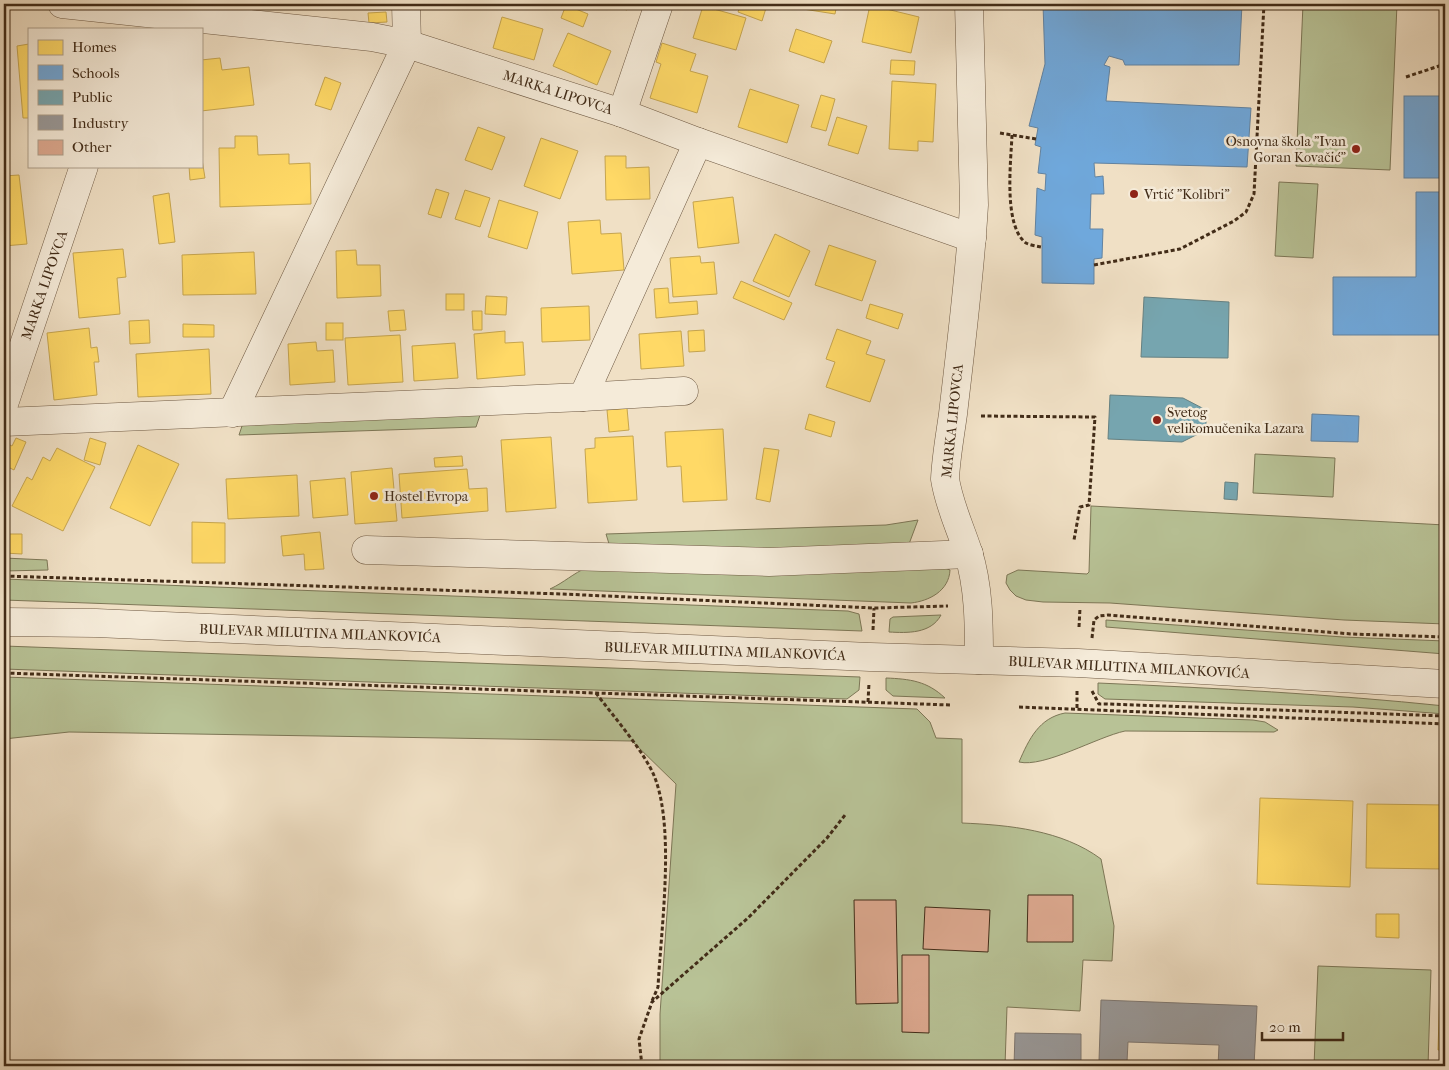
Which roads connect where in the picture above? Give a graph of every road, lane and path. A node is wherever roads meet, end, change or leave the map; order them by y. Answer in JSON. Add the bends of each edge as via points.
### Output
{"nodes":[{"id":1,"x":62,"y":4,"type":"edge"},
{"id":2,"x":406,"y":4,"type":"edge"},
{"id":3,"x":659,"y":4,"type":"edge"},
{"id":4,"x":969,"y":4,"type":"edge"},
{"id":5,"x":1264,"y":4,"type":"edge"},
{"id":6,"x":125,"y":19,"type":"edge"},
{"id":7,"x":407,"y":44,"type":"junction"},
{"id":8,"x":1445,"y":64,"type":"edge"},
{"id":9,"x":1406,"y":77,"type":"dead end"},
{"id":10,"x":622,"y":113,"type":"junction"},
{"id":11,"x":972,"y":132,"type":"junction"},
{"id":12,"x":1012,"y":134,"type":"junction"},
{"id":13,"x":1036,"y":139,"type":"dead end"},
{"id":14,"x":698,"y":142,"type":"junction"},
{"id":15,"x":83,"y":168,"type":"edge"},
{"id":16,"x":972,"y":238,"type":"junction"},
{"id":17,"x":1041,"y":247,"type":"dead end"},
{"id":18,"x":1094,"y":265,"type":"dead end"},
{"id":19,"x":684,"y":391,"type":"dead end"},
{"id":20,"x":583,"y":397,"type":"junction"},
{"id":21,"x":4,"y":404,"type":"edge"},
{"id":22,"x":232,"y":413,"type":"junction"},
{"id":23,"x":953,"y":416,"type":"junction"},
{"id":24,"x":4,"y":422,"type":"edge"},
{"id":25,"x":1074,"y":540,"type":"dead end"},
{"id":26,"x":366,"y":550,"type":"dead end"},
{"id":27,"x":969,"y":554,"type":"junction"},
{"id":28,"x":4,"y":576,"type":"edge"},
{"id":29,"x":948,"y":606,"type":"dead end"},
{"id":30,"x":874,"y":608,"type":"junction"},
{"id":31,"x":1080,"y":608,"type":"dead end"},
{"id":32,"x":4,"y":622,"type":"edge"},
{"id":33,"x":1079,"y":627,"type":"dead end"},
{"id":34,"x":873,"y":631,"type":"dead end"},
{"id":35,"x":980,"y":660,"type":"junction"},
{"id":36,"x":4,"y":673,"type":"edge"},
{"id":37,"x":869,"y":678,"type":"dead end"},
{"id":38,"x":1077,"y":683,"type":"dead end"},
{"id":39,"x":1445,"y":684,"type":"edge"},
{"id":40,"x":595,"y":693,"type":"junction"},
{"id":41,"x":868,"y":702,"type":"junction"},
{"id":42,"x":950,"y":705,"type":"dead end"},
{"id":43,"x":1019,"y":707,"type":"dead end"},
{"id":44,"x":1077,"y":708,"type":"junction"},
{"id":45,"x":1445,"y":724,"type":"edge"},
{"id":46,"x":845,"y":815,"type":"dead end"},
{"id":47,"x":652,"y":1002,"type":"junction"},
{"id":48,"x":642,"y":1066,"type":"edge"}],
"edges":[{"from":1,"to":6,"type":"street","name":"MARKA LIPOVCA"},
{"from":2,"to":7,"type":"street"},
{"from":3,"to":10,"type":"street"},
{"from":4,"to":11,"type":"street","name":"MARKA LIPOVCA"},
{"from":5,"to":18,"type":"path","via":[[1254,194],[1246,212],[1180,249]]},
{"from":6,"to":7,"type":"street","name":"MARKA LIPOVCA","via":[[372,37]]},
{"from":7,"to":10,"type":"street","name":"MARKA LIPOVCA"},
{"from":7,"to":22,"type":"street"},
{"from":8,"to":9,"type":"path"},
{"from":10,"to":14,"type":"street","name":"MARKA LIPOVCA"},
{"from":11,"to":12,"type":"path"},
{"from":11,"to":16,"type":"street","name":"MARKA LIPOVCA"},
{"from":12,"to":13,"type":"path"},
{"from":12,"to":17,"type":"path","via":[[1011,214],[1027,244]]},
{"from":14,"to":16,"type":"street","name":"MARKA LIPOVCA"},
{"from":14,"to":20,"type":"street"},
{"from":15,"to":21,"type":"street","name":"MARKA LIPOVCA"},
{"from":16,"to":23,"type":"street","name":"MARKA LIPOVCA"},
{"from":19,"to":20,"type":"street"},
{"from":20,"to":22,"type":"street"},
{"from":22,"to":24,"type":"street"},
{"from":23,"to":25,"type":"path","via":[[1095,417],[1089,505],[1080,507]]},
{"from":23,"to":27,"type":"street","name":"MARKA LIPOVCA","via":[[945,479],[948,499]]},
{"from":26,"to":27,"type":"street","via":[[769,562]]},
{"from":27,"to":35,"type":"street","name":"MARKA LIPOVCA","via":[[978,605]]},
{"from":28,"to":30,"type":"path","via":[[562,594]]},
{"from":29,"to":30,"type":"path"},
{"from":30,"to":34,"type":"path"},
{"from":31,"to":33,"type":"path"},
{"from":32,"to":35,"type":"street","name":"BULEVAR MILUTINA MILANKOVIĆA","via":[[96,623]]},
{"from":35,"to":39,"type":"street","name":"BULEVAR MILUTINA MILANKOVIĆA"},
{"from":36,"to":40,"type":"path"},
{"from":37,"to":41,"type":"path"},
{"from":38,"to":44,"type":"path"},
{"from":40,"to":41,"type":"path"},
{"from":40,"to":47,"type":"path","via":[[647,764],[655,778],[662,806],[665,845],[659,977]]},
{"from":41,"to":42,"type":"path"},
{"from":43,"to":44,"type":"path"},
{"from":44,"to":45,"type":"path"},
{"from":46,"to":47,"type":"path","via":[[828,838],[748,918]]},
{"from":47,"to":48,"type":"path","via":[[639,1039]]}]}
